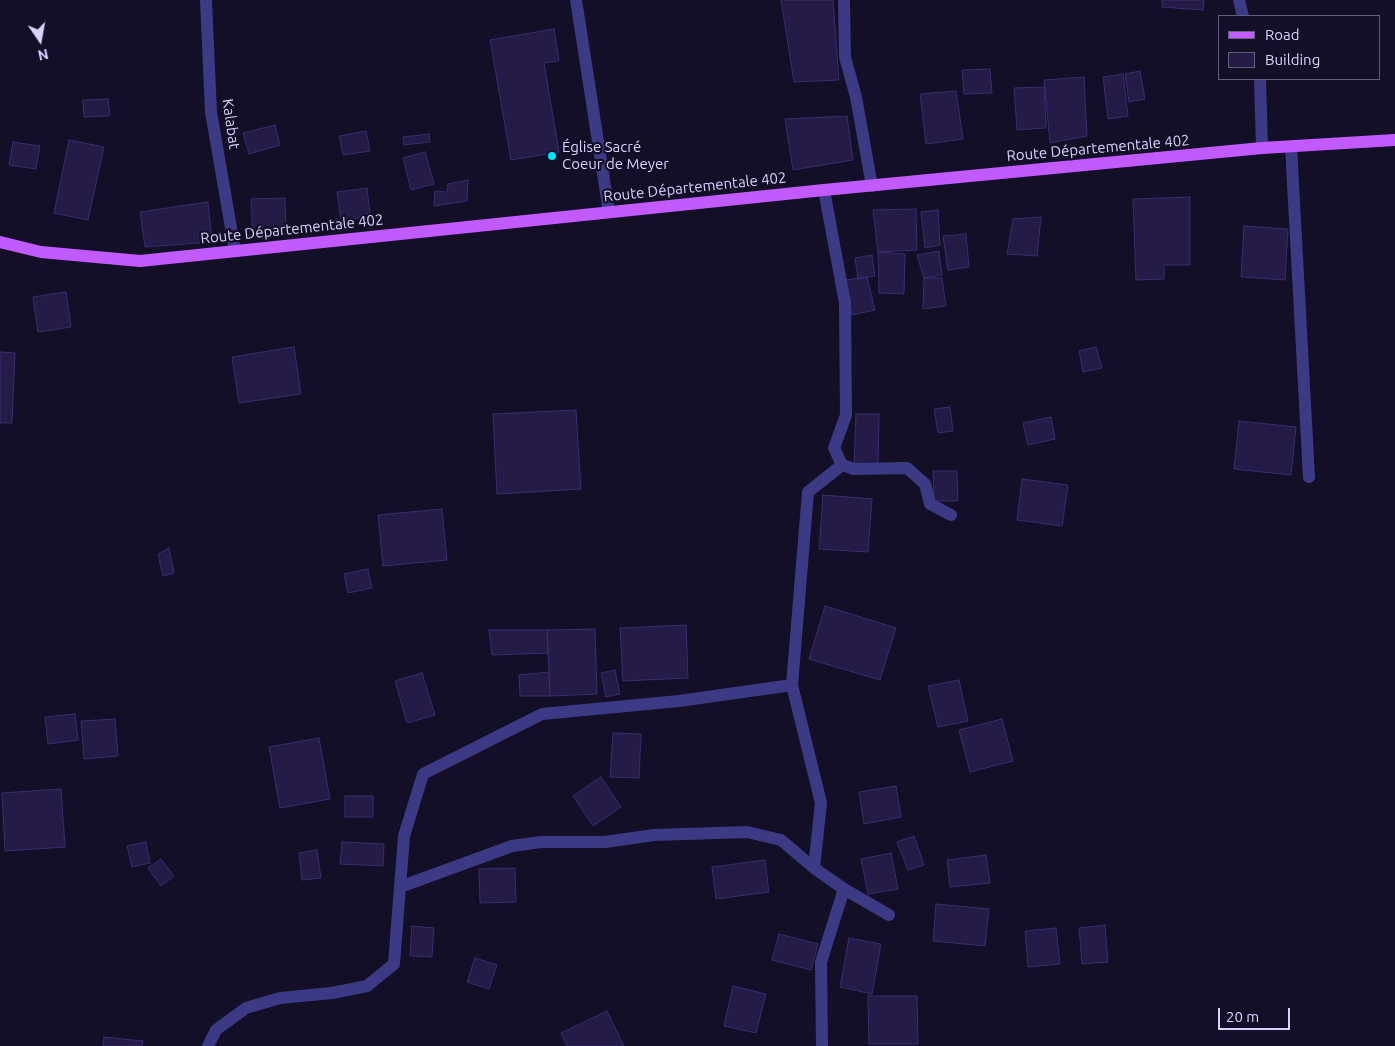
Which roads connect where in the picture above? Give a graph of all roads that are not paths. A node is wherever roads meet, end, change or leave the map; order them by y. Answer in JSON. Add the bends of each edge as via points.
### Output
{"nodes":[{"id":1,"x":206,"y":0,"type":"edge"},
{"id":2,"x":576,"y":0,"type":"edge"},
{"id":3,"x":844,"y":0,"type":"edge"},
{"id":4,"x":1239,"y":0,"type":"edge"},
{"id":5,"x":1243,"y":15,"type":"edge"},
{"id":6,"x":1260,"y":80,"type":"edge"},
{"id":7,"x":1395,"y":140,"type":"edge"},
{"id":8,"x":1291,"y":147,"type":"junction"},
{"id":9,"x":1262,"y":148,"type":"junction"},
{"id":10,"x":872,"y":186,"type":"junction"},
{"id":11,"x":824,"y":190,"type":"junction"},
{"id":12,"x":609,"y":212,"type":"junction"},
{"id":13,"x":0,"y":242,"type":"edge"},
{"id":14,"x":235,"y":251,"type":"junction"},
{"id":15,"x":842,"y":465,"type":"junction"},
{"id":16,"x":1309,"y":478,"type":"dead end"},
{"id":17,"x":951,"y":515,"type":"dead end"},
{"id":18,"x":792,"y":684,"type":"junction"},
{"id":19,"x":814,"y":868,"type":"junction"},
{"id":20,"x":400,"y":887,"type":"junction"},
{"id":21,"x":844,"y":889,"type":"junction"},
{"id":22,"x":889,"y":915,"type":"dead end"},
{"id":23,"x":208,"y":1046,"type":"edge"},
{"id":24,"x":822,"y":1046,"type":"edge"}],
"edges":[{"from":1,"to":14,"type":"street","name":"Kalabat","via":[[211,112]]},
{"from":2,"to":12,"type":"street"},
{"from":3,"to":10,"type":"street","via":[[845,57],[856,96]]},
{"from":4,"to":5,"type":"street"},
{"from":6,"to":9,"type":"street"},
{"from":7,"to":8,"type":"main road","name":"Route Départementale 402"},
{"from":8,"to":9,"type":"main road","name":"Route Départementale 402"},
{"from":8,"to":16,"type":"street"},
{"from":9,"to":10,"type":"main road","name":"Route Départementale 402"},
{"from":10,"to":11,"type":"main road","name":"Route Départementale 402"},
{"from":11,"to":12,"type":"main road","name":"Route Départementale 402"},
{"from":11,"to":15,"type":"street","via":[[845,303],[846,414],[834,448]]},
{"from":12,"to":14,"type":"main road","name":"Route Départementale 402"},
{"from":13,"to":14,"type":"main road","name":"Route Départementale 402","via":[[41,252],[140,261]]},
{"from":15,"to":17,"type":"street","via":[[854,469],[907,468],[925,484],[930,504]]},
{"from":15,"to":18,"type":"street","via":[[808,492]]},
{"from":18,"to":19,"type":"street","via":[[821,803]]},
{"from":18,"to":20,"type":"street","via":[[679,701],[542,714],[423,774],[404,836]]},
{"from":19,"to":20,"type":"street","via":[[781,840],[747,832],[654,835],[605,842],[541,842],[512,846]]},
{"from":19,"to":21,"type":"street"},
{"from":20,"to":23,"type":"street","via":[[394,964],[367,986],[280,998],[246,1008],[216,1030]]},
{"from":21,"to":22,"type":"street"},
{"from":21,"to":24,"type":"street","via":[[821,962]]}]}
